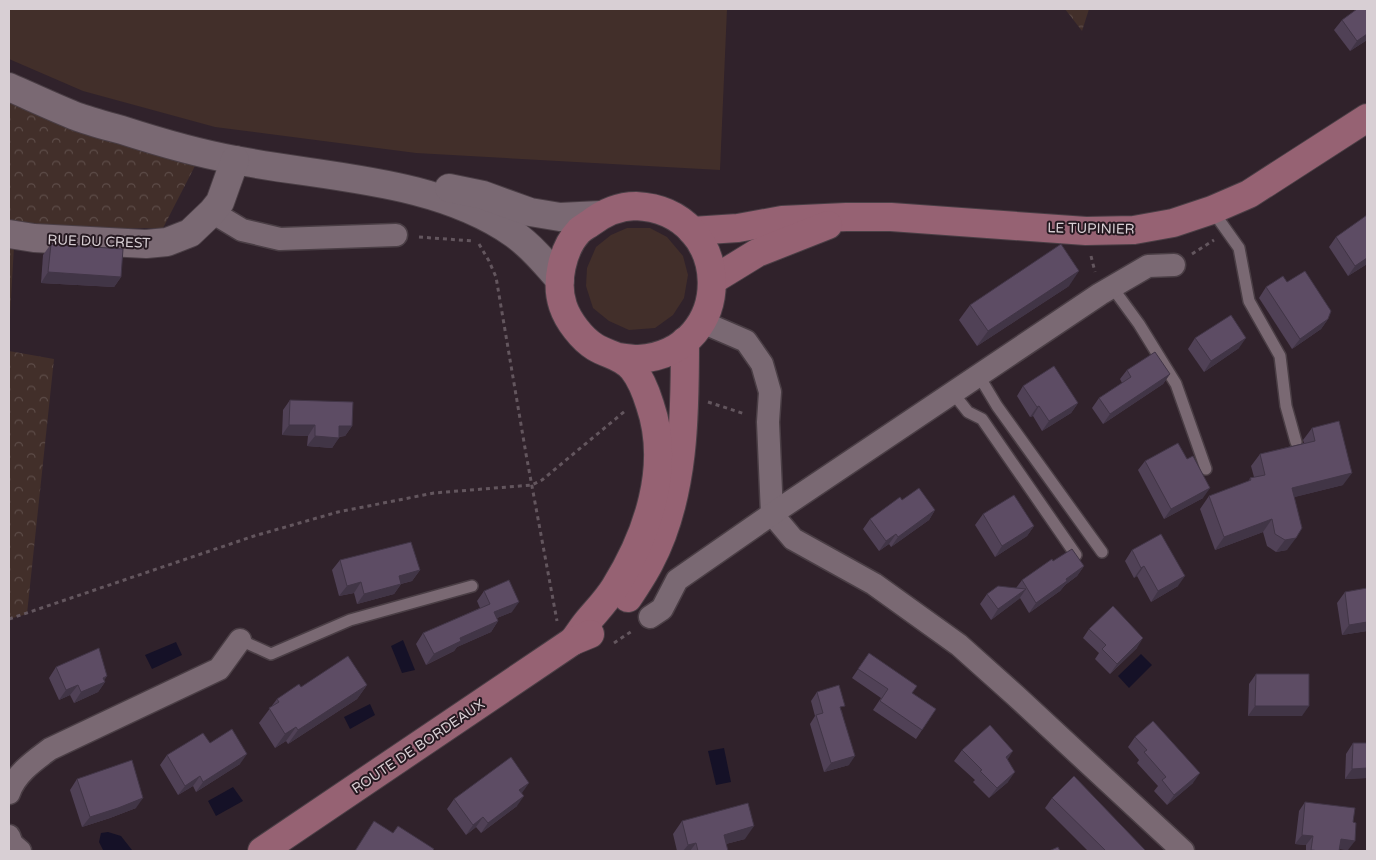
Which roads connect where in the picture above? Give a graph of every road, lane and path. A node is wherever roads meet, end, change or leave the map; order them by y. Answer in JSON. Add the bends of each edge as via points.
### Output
{"nodes":[{"id":1,"x":9,"y":87,"type":"edge"},
{"id":2,"x":1367,"y":118,"type":"edge"},
{"id":3,"x":235,"y":160,"type":"junction"},
{"id":4,"x":368,"y":181,"type":"junction"},
{"id":5,"x":1212,"y":210,"type":"junction"},
{"id":6,"x":212,"y":212,"type":"junction"},
{"id":7,"x":600,"y":215,"type":"junction"},
{"id":8,"x":846,"y":217,"type":"junction"},
{"id":9,"x":692,"y":231,"type":"junction"},
{"id":10,"x":1086,"y":231,"type":"junction"},
{"id":11,"x":9,"y":234,"type":"edge"},
{"id":12,"x":396,"y":235,"type":"joint"},
{"id":13,"x":515,"y":235,"type":"junction"},
{"id":14,"x":476,"y":241,"type":"junction"},
{"id":15,"x":1174,"y":265,"type":"dead end"},
{"id":16,"x":560,"y":280,"type":"junction"},
{"id":17,"x":713,"y":280,"type":"junction"},
{"id":18,"x":1106,"y":291,"type":"junction"},
{"id":19,"x":694,"y":331,"type":"junction"},
{"id":20,"x":619,"y":357,"type":"junction"},
{"id":21,"x":979,"y":376,"type":"junction"},
{"id":22,"x":953,"y":392,"type":"junction"},
{"id":23,"x":647,"y":396,"type":"junction"},
{"id":24,"x":1296,"y":442,"type":"dead end"},
{"id":25,"x":1206,"y":469,"type":"dead end"},
{"id":26,"x":532,"y":485,"type":"junction"},
{"id":27,"x":772,"y":514,"type":"junction"},
{"id":28,"x":1102,"y":552,"type":"dead end"},
{"id":29,"x":1076,"y":556,"type":"edge"},
{"id":30,"x":472,"y":586,"type":"dead end"},
{"id":31,"x":650,"y":617,"type":"joint"},
{"id":32,"x":9,"y":619,"type":"edge"},
{"id":33,"x":240,"y":640,"type":"joint"},
{"id":34,"x":573,"y":641,"type":"junction"},
{"id":35,"x":611,"y":645,"type":"dead end"},
{"id":36,"x":9,"y":793,"type":"edge"},
{"id":37,"x":9,"y":836,"type":"edge"},
{"id":38,"x":20,"y":851,"type":"edge"},
{"id":39,"x":262,"y":851,"type":"edge"},
{"id":40,"x":1183,"y":851,"type":"edge"}],
"edges":[{"from":1,"to":3,"type":"street","via":[[79,117],[151,140]]},
{"from":2,"to":5,"type":"main road","name":"LE TUPINIER","via":[[1249,194]]},
{"from":3,"to":4,"type":"street"},
{"from":3,"to":6,"type":"street","name":"RUE DU CREST","via":[[220,202]]},
{"from":4,"to":7,"type":"street","via":[[438,185],[483,195],[530,212],[560,217]]},
{"from":4,"to":13,"type":"street","via":[[462,206]]},
{"from":5,"to":10,"type":"main road","name":"LE TUPINIER","via":[[1173,223],[1134,230]]},
{"from":5,"to":24,"type":"lane","via":[[1239,248],[1249,301],[1280,356],[1286,406]]},
{"from":6,"to":11,"type":"street","name":"RUE DU CREST","via":[[190,233],[168,242],[146,244]]},
{"from":6,"to":12,"type":"street","via":[[242,230],[280,239]]},
{"from":7,"to":9,"type":"main road","via":[[633,206],[649,207],[680,220]]},
{"from":7,"to":16,"type":"main road","via":[[579,231],[565,254]]},
{"from":8,"to":9,"type":"main road","name":"LE TUPINIER","via":[[782,220],[738,228]]},
{"from":8,"to":10,"type":"main road","name":"LE TUPINIER","via":[[891,217]]},
{"from":8,"to":17,"type":"main road","via":[[757,253]]},
{"from":9,"to":17,"type":"main road","via":[[710,262]]},
{"from":10,"to":18,"type":"path"},
{"from":12,"to":14,"type":"path"},
{"from":13,"to":14,"type":"path"},
{"from":13,"to":16,"type":"street"},
{"from":14,"to":26,"type":"path","via":[[496,277]]},
{"from":15,"to":18,"type":"street","via":[[1148,266]]},
{"from":16,"to":20,"type":"main road","via":[[563,306],[575,329],[595,347]]},
{"from":17,"to":19,"type":"main road","via":[[710,302]]},
{"from":18,"to":21,"type":"street"},
{"from":18,"to":25,"type":"lane","via":[[1139,324],[1176,384]]},
{"from":19,"to":20,"type":"main road","via":[[670,351],[636,359]]},
{"from":19,"to":27,"type":"street","via":[[746,341],[762,364],[770,392]]},
{"from":19,"to":34,"type":"main road","name":"ROUTE DE BORDEAUX","via":[[684,396],[679,469],[669,516],[651,561],[618,610],[595,632]]},
{"from":20,"to":23,"type":"main road","name":"ROUTE DE BORDEAUX","via":[[641,380]]},
{"from":21,"to":22,"type":"street"},
{"from":21,"to":28,"type":"lane"},
{"from":22,"to":27,"type":"street"},
{"from":22,"to":29,"type":"lane","via":[[968,412],[982,419]]},
{"from":23,"to":26,"type":"path"},
{"from":23,"to":34,"type":"main road","name":"ROUTE DE BORDEAUX","via":[[655,419],[658,450],[656,484],[647,518],[618,582]]},
{"from":26,"to":32,"type":"path","via":[[434,493],[338,512],[254,536]]},
{"from":26,"to":34,"type":"path","via":[[557,620]]},
{"from":27,"to":31,"type":"street","via":[[678,580],[662,609]]},
{"from":27,"to":40,"type":"street","via":[[793,539],[874,584],[959,645]]},
{"from":30,"to":33,"type":"lane","via":[[350,620],[271,654]]},
{"from":31,"to":35,"type":"path"},
{"from":33,"to":36,"type":"street","via":[[219,669],[50,749],[27,766]]},
{"from":34,"to":39,"type":"main road","name":"ROUTE DE BORDEAUX"},
{"from":37,"to":38,"type":"street"}]}
